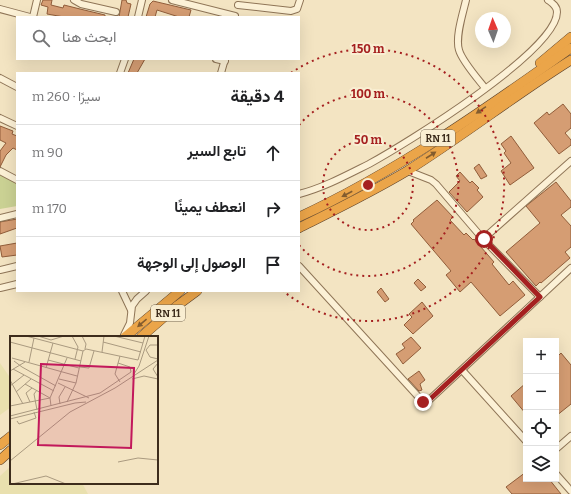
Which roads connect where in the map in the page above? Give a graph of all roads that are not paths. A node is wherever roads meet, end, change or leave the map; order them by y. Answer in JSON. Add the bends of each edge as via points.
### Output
{"nodes":[{"id":1,"x":37,"y":0,"type":"edge"},
{"id":2,"x":74,"y":0,"type":"edge"},
{"id":3,"x":142,"y":0,"type":"edge"},
{"id":4,"x":172,"y":0,"type":"edge"},
{"id":5,"x":300,"y":0,"type":"edge"},
{"id":6,"x":466,"y":0,"type":"edge"},
{"id":7,"x":548,"y":0,"type":"edge"},
{"id":8,"x":238,"y":2,"type":"edge"},
{"id":9,"x":0,"y":9,"type":"edge"},
{"id":10,"x":116,"y":12,"type":"dead end"},
{"id":11,"x":26,"y":16,"type":"edge"},
{"id":12,"x":33,"y":16,"type":"edge"},
{"id":13,"x":138,"y":16,"type":"edge"},
{"id":14,"x":235,"y":16,"type":"edge"},
{"id":15,"x":571,"y":37,"type":"edge"},
{"id":16,"x":571,"y":48,"type":"edge"},
{"id":17,"x":125,"y":60,"type":"edge"},
{"id":18,"x":225,"y":60,"type":"edge"},
{"id":19,"x":571,"y":60,"type":"edge"},
{"id":20,"x":571,"y":64,"type":"edge"},
{"id":21,"x":120,"y":72,"type":"edge"},
{"id":22,"x":221,"y":72,"type":"edge"},
{"id":23,"x":546,"y":76,"type":"junction"},
{"id":24,"x":0,"y":78,"type":"edge"},
{"id":25,"x":16,"y":86,"type":"edge"},
{"id":26,"x":486,"y":88,"type":"junction"},
{"id":27,"x":501,"y":97,"type":"junction"},
{"id":28,"x":0,"y":118,"type":"edge"},
{"id":29,"x":16,"y":126,"type":"edge"},
{"id":30,"x":571,"y":161,"type":"edge"},
{"id":31,"x":0,"y":171,"type":"edge"},
{"id":32,"x":408,"y":171,"type":"junction"},
{"id":33,"x":16,"y":179,"type":"edge"},
{"id":34,"x":300,"y":193,"type":"edge"},
{"id":35,"x":16,"y":214,"type":"edge"},
{"id":36,"x":300,"y":217,"type":"edge"},
{"id":37,"x":0,"y":218,"type":"edge"},
{"id":38,"x":300,"y":228,"type":"edge"},
{"id":39,"x":484,"y":239,"type":"junction"},
{"id":40,"x":16,"y":266,"type":"edge"},
{"id":41,"x":300,"y":267,"type":"edge"},
{"id":42,"x":571,"y":268,"type":"edge"},
{"id":43,"x":0,"y":270,"type":"edge"},
{"id":44,"x":16,"y":284,"type":"edge"},
{"id":45,"x":0,"y":288,"type":"edge"},
{"id":46,"x":125,"y":292,"type":"edge"},
{"id":47,"x":145,"y":292,"type":"edge"},
{"id":48,"x":179,"y":292,"type":"edge"},
{"id":49,"x":196,"y":292,"type":"edge"},
{"id":50,"x":540,"y":297,"type":"junction"},
{"id":51,"x":131,"y":310,"type":"junction"},
{"id":52,"x":124,"y":336,"type":"edge"},
{"id":53,"x":125,"y":336,"type":"edge"},
{"id":54,"x":142,"y":336,"type":"edge"},
{"id":55,"x":462,"y":370,"type":"junction"},
{"id":56,"x":571,"y":436,"type":"edge"},
{"id":57,"x":10,"y":437,"type":"edge"},
{"id":58,"x":523,"y":438,"type":"edge"},
{"id":59,"x":0,"y":445,"type":"edge"},
{"id":60,"x":559,"y":447,"type":"edge"},
{"id":61,"x":10,"y":451,"type":"edge"},
{"id":62,"x":0,"y":460,"type":"edge"},
{"id":63,"x":559,"y":477,"type":"edge"},
{"id":64,"x":571,"y":491,"type":"edge"}],
"edges":[{"from":1,"to":12,"type":"street"},
{"from":2,"to":10,"type":"street"},
{"from":3,"to":13,"type":"street"},
{"from":4,"to":14,"type":"street"},
{"from":5,"to":8,"type":"street","via":[[296,9],[291,11]]},
{"from":6,"to":26,"type":"street","via":[[458,49]]},
{"from":7,"to":26,"type":"street","via":[[555,6],[557,13],[548,32],[523,59]]},
{"from":8,"to":14,"type":"street"},
{"from":9,"to":11,"type":"street"},
{"from":15,"to":27,"type":"highway"},
{"from":16,"to":27,"type":"highway","number":"RN 11"},
{"from":17,"to":21,"type":"street"},
{"from":18,"to":22,"type":"street"},
{"from":19,"to":23,"type":"highway","number":"RN 11"},
{"from":20,"to":23,"type":"highway"},
{"from":32,"to":23,"type":"highway","number":"RN 11","one_way":true},
{"from":24,"to":25,"type":"street"},
{"from":26,"to":34,"type":"street","via":[[369,163]]},
{"from":27,"to":36,"type":"highway","number":"RN 11","one_way":true,"via":[[378,177]]},
{"from":28,"to":29,"type":"street"},
{"from":30,"to":39,"type":"street"},
{"from":31,"to":33,"type":"street"},
{"from":32,"to":38,"type":"highway","number":"RN 11"},
{"from":32,"to":39,"type":"street","via":[[436,184]]},
{"from":35,"to":37,"type":"street"},
{"from":39,"to":50,"type":"street"},
{"from":40,"to":43,"type":"street"},
{"from":41,"to":55,"type":"street","via":[[423,402],[427,402]]},
{"from":42,"to":50,"type":"street"},
{"from":44,"to":45,"type":"street"},
{"from":46,"to":51,"type":"street"},
{"from":47,"to":51,"type":"street","via":[[134,302]]},
{"from":48,"to":53,"type":"highway","number":"RN 11","one_way":true},
{"from":49,"to":54,"type":"highway","number":"RN 11"},
{"from":50,"to":55,"type":"street"},
{"from":51,"to":52,"type":"street","via":[[130,323]]},
{"from":55,"to":58,"type":"street"},
{"from":56,"to":60,"type":"street"},
{"from":57,"to":59,"type":"highway"},
{"from":61,"to":62,"type":"highway"},
{"from":63,"to":64,"type":"street"}]}
